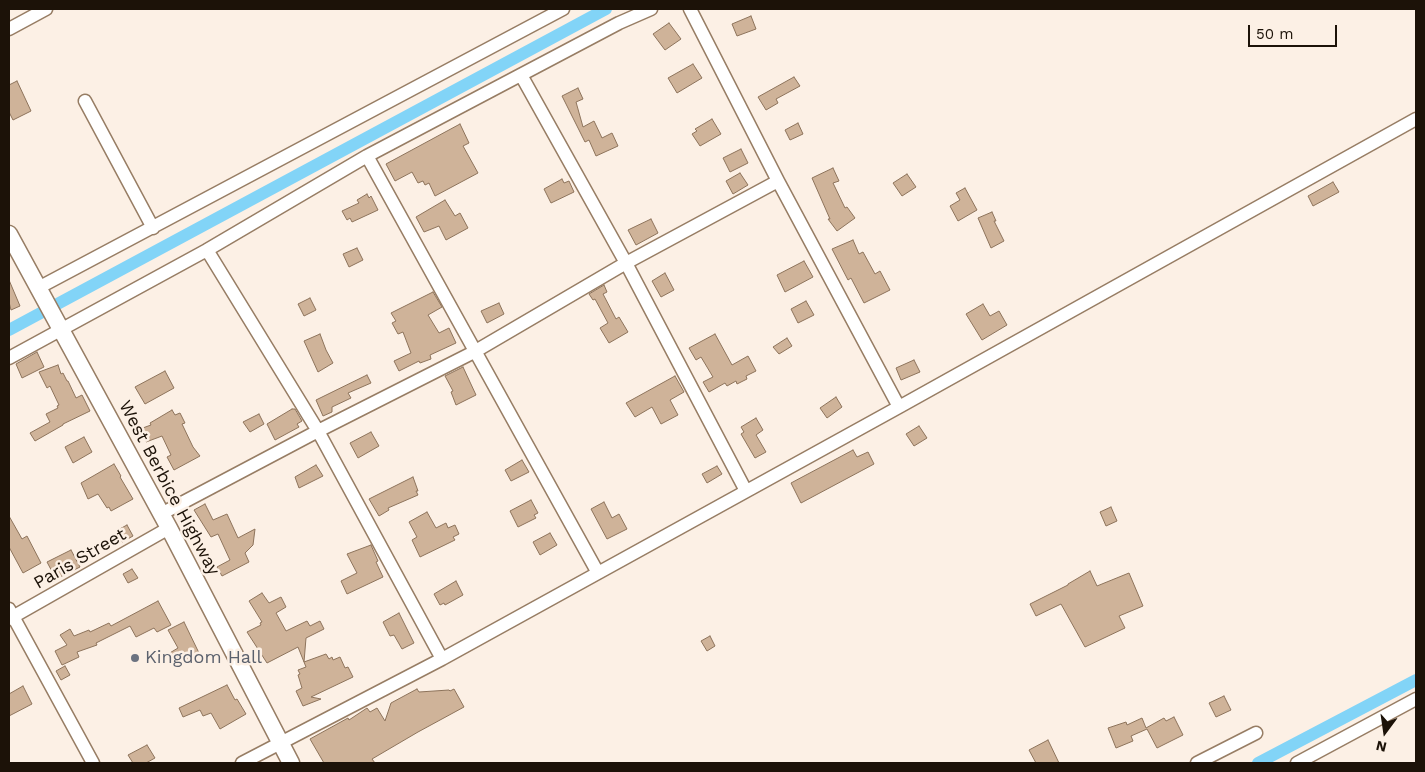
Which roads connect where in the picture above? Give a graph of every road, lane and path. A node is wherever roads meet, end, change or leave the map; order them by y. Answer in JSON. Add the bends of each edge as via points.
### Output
{"nodes":[{"id":1,"x":46,"y":9,"type":"edge"},
{"id":2,"x":563,"y":9,"type":"edge"},
{"id":3,"x":651,"y":9,"type":"edge"},
{"id":4,"x":690,"y":9,"type":"edge"},
{"id":5,"x":9,"y":29,"type":"edge"},
{"id":6,"x":521,"y":75,"type":"junction"},
{"id":7,"x":85,"y":101,"type":"dead end"},
{"id":8,"x":1416,"y":119,"type":"edge"},
{"id":9,"x":368,"y":156,"type":"junction"},
{"id":10,"x":778,"y":181,"type":"junction"},
{"id":11,"x":153,"y":228,"type":"junction"},
{"id":12,"x":9,"y":234,"type":"edge"},
{"id":13,"x":207,"y":250,"type":"junction"},
{"id":14,"x":626,"y":262,"type":"junction"},
{"id":15,"x":38,"y":288,"type":"junction"},
{"id":16,"x":61,"y":330,"type":"junction"},
{"id":17,"x":474,"y":352,"type":"junction"},
{"id":18,"x":9,"y":358,"type":"edge"},
{"id":19,"x":899,"y":407,"type":"junction"},
{"id":20,"x":318,"y":431,"type":"junction"},
{"id":21,"x":746,"y":491,"type":"junction"},
{"id":22,"x":165,"y":521,"type":"junction"},
{"id":23,"x":598,"y":573,"type":"junction"},
{"id":24,"x":10,"y":615,"type":"edge"},
{"id":25,"x":442,"y":659,"type":"junction"},
{"id":26,"x":1416,"y":699,"type":"edge"},
{"id":27,"x":1256,"y":733,"type":"dead end"},
{"id":28,"x":280,"y":743,"type":"junction"},
{"id":29,"x":93,"y":763,"type":"edge"},
{"id":30,"x":242,"y":763,"type":"edge"},
{"id":31,"x":291,"y":763,"type":"edge"},
{"id":32,"x":1197,"y":763,"type":"edge"},
{"id":33,"x":1297,"y":763,"type":"edge"}],
"edges":[{"from":1,"to":5,"type":"street"},
{"from":2,"to":11,"type":"street"},
{"from":3,"to":6,"type":"street"},
{"from":4,"to":10,"type":"street"},
{"from":6,"to":9,"type":"street"},
{"from":6,"to":14,"type":"street"},
{"from":7,"to":11,"type":"street"},
{"from":8,"to":19,"type":"street"},
{"from":9,"to":13,"type":"street"},
{"from":9,"to":17,"type":"street"},
{"from":10,"to":14,"type":"street","name":"Paris Street"},
{"from":10,"to":19,"type":"street"},
{"from":11,"to":15,"type":"street"},
{"from":12,"to":15,"type":"main road","name":"West Berbice Highway"},
{"from":13,"to":16,"type":"street"},
{"from":13,"to":20,"type":"street"},
{"from":14,"to":17,"type":"street","name":"Paris Street"},
{"from":14,"to":21,"type":"street"},
{"from":15,"to":16,"type":"main road","name":"West Berbice Highway"},
{"from":16,"to":18,"type":"street"},
{"from":16,"to":22,"type":"main road","name":"West Berbice Highway"},
{"from":17,"to":20,"type":"street","name":"Paris Street"},
{"from":17,"to":23,"type":"street"},
{"from":19,"to":21,"type":"street"},
{"from":20,"to":22,"type":"street","name":"Paris Street"},
{"from":20,"to":25,"type":"street"},
{"from":21,"to":23,"type":"street"},
{"from":22,"to":24,"type":"street","name":"Paris Street"},
{"from":22,"to":28,"type":"main road","name":"West Berbice Highway"},
{"from":23,"to":25,"type":"street"},
{"from":24,"to":29,"type":"street"},
{"from":25,"to":28,"type":"street"},
{"from":26,"to":33,"type":"street"},
{"from":27,"to":32,"type":"street"},
{"from":28,"to":30,"type":"street"},
{"from":28,"to":31,"type":"main road","name":"West Berbice Highway"}]}
